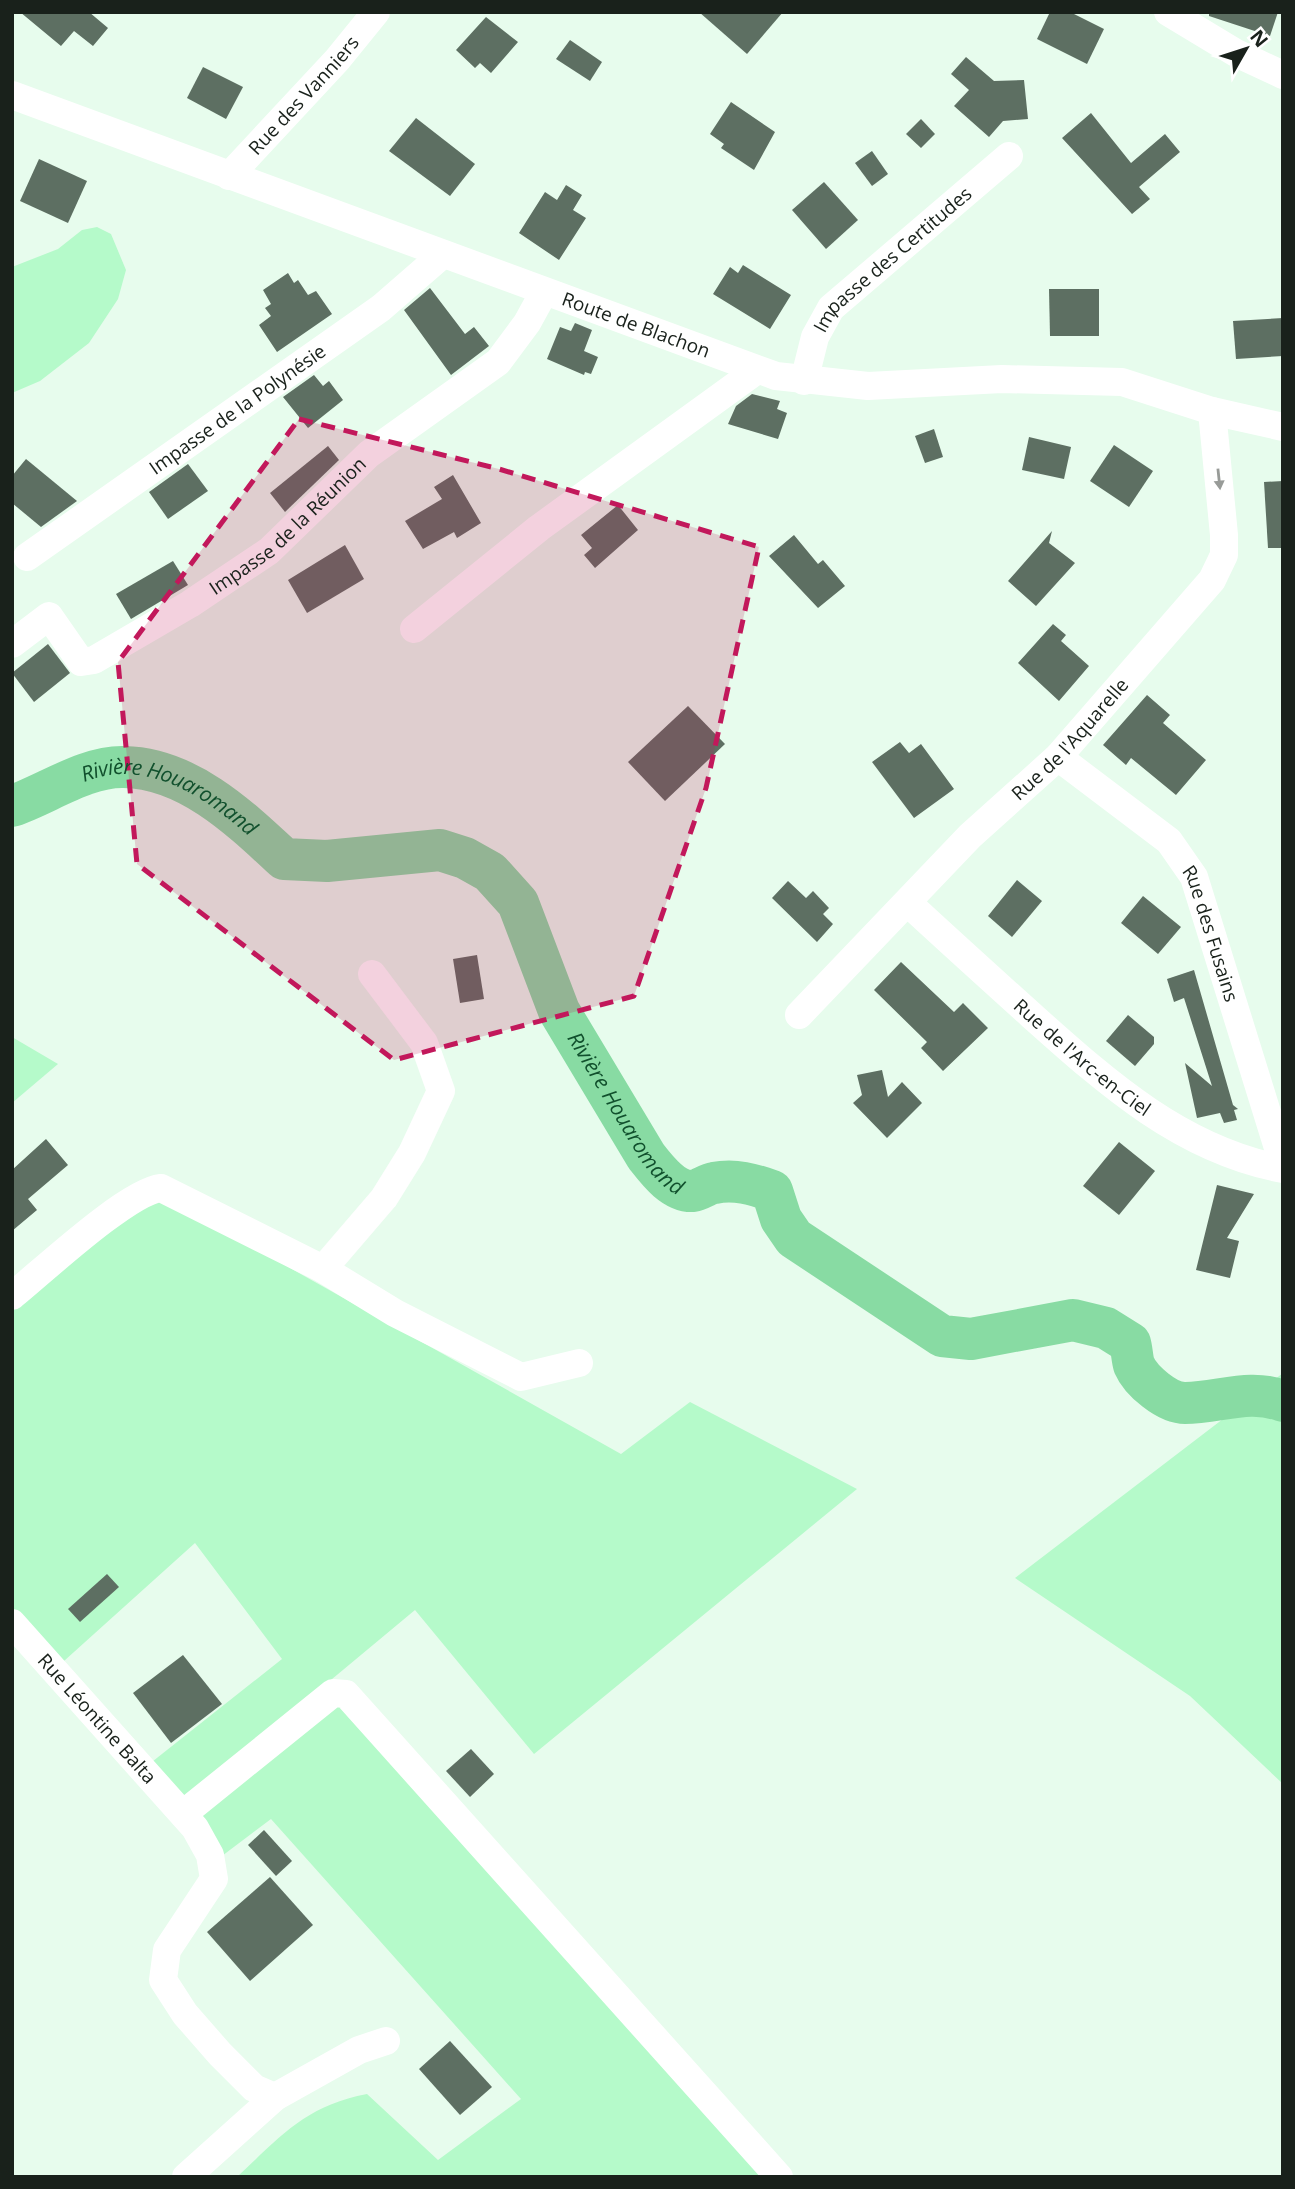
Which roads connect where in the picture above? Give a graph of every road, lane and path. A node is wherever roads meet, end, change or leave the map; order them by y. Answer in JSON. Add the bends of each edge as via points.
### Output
{"nodes":[{"id":1,"x":376,"y":12,"type":"edge"},
{"id":2,"x":1168,"y":12,"type":"edge"},
{"id":3,"x":1283,"y":75,"type":"edge"},
{"id":4,"x":12,"y":95,"type":"edge"},
{"id":5,"x":1009,"y":156,"type":"dead end"},
{"id":6,"x":229,"y":176,"type":"junction"},
{"id":7,"x":442,"y":255,"type":"junction"},
{"id":8,"x":544,"y":292,"type":"junction"},
{"id":9,"x":757,"y":370,"type":"junction"},
{"id":10,"x":804,"y":381,"type":"junction"},
{"id":11,"x":1212,"y":411,"type":"junction"},
{"id":12,"x":1283,"y":427,"type":"edge"},
{"id":13,"x":27,"y":556,"type":"dead end"},
{"id":14,"x":414,"y":629,"type":"dead end"},
{"id":15,"x":12,"y":644,"type":"edge"},
{"id":16,"x":1058,"y":757,"type":"junction"},
{"id":17,"x":908,"y":904,"type":"junction"},
{"id":18,"x":372,"y":974,"type":"dead end"},
{"id":19,"x":799,"y":1015,"type":"dead end"},
{"id":20,"x":1283,"y":1166,"type":"edge"},
{"id":21,"x":323,"y":1269,"type":"junction"},
{"id":22,"x":12,"y":1296,"type":"edge"},
{"id":23,"x":579,"y":1363,"type":"dead end"},
{"id":24,"x":12,"y":1623,"type":"edge"},
{"id":25,"x":183,"y":1814,"type":"junction"},
{"id":26,"x":386,"y":2040,"type":"dead end"},
{"id":27,"x":275,"y":2098,"type":"junction"},
{"id":28,"x":186,"y":2177,"type":"edge"},
{"id":29,"x":779,"y":2177,"type":"edge"}],
"edges":[{"from":1,"to":6,"type":"street","name":"Rue des Vanniers"},
{"from":2,"to":3,"type":"street"},
{"from":4,"to":6,"type":"street","name":"Route de Blachon"},
{"from":5,"to":10,"type":"street","name":"Impasse des Certitudes","via":[[831,308],[815,337]]},
{"from":6,"to":7,"type":"street","name":"Route de Blachon"},
{"from":7,"to":8,"type":"street","name":"Route de Blachon"},
{"from":7,"to":13,"type":"street","name":"Impasse de la Polynésie","via":[[381,308]]},
{"from":8,"to":9,"type":"street","name":"Route de Blachon"},
{"from":8,"to":15,"type":"street","name":"Impasse de la Réunion","via":[[498,362],[369,454],[269,551],[190,604],[93,660],[81,662],[49,616]]},
{"from":9,"to":10,"type":"street","name":"Route de Blachon"},
{"from":9,"to":14,"type":"street","via":[[539,528]]},
{"from":10,"to":11,"type":"street","name":"Route de Blachon","via":[[868,386],[1002,379],[1102,380],[1148,389]]},
{"from":11,"to":12,"type":"street","name":"Route de Blachon"},
{"from":11,"to":16,"type":"street","name":"Rue de l'Aquarelle","one_way":true,"via":[[1224,535],[1220,567],[1199,598]]},
{"from":16,"to":17,"type":"street","name":"Rue de l'Aquarelle","via":[[970,836]]},
{"from":16,"to":20,"type":"street","name":"Rue des Fusains","via":[[1169,841],[1194,877]]},
{"from":17,"to":19,"type":"street","name":"Rue de l'Aquarelle"},
{"from":17,"to":20,"type":"street","name":"Rue de l'Arc-en-Ciel","via":[[1092,1068],[1160,1121],[1222,1153]]},
{"from":18,"to":21,"type":"street","via":[[424,1043],[441,1091],[412,1153],[383,1198]]},
{"from":21,"to":22,"type":"street","via":[[161,1188],[149,1189]]},
{"from":21,"to":23,"type":"street","via":[[395,1313],[521,1377]]},
{"from":24,"to":25,"type":"street","name":"Rue Léontine Balta"},
{"from":25,"to":27,"type":"street","name":"Rue Léontine Balta","via":[[210,1855],[214,1879],[167,1950],[163,1980],[220,2054],[254,2088]]},
{"from":25,"to":29,"type":"street","via":[[333,1693],[346,1694]]},
{"from":26,"to":27,"type":"street","via":[[359,2050]]},
{"from":27,"to":28,"type":"street"}]}
